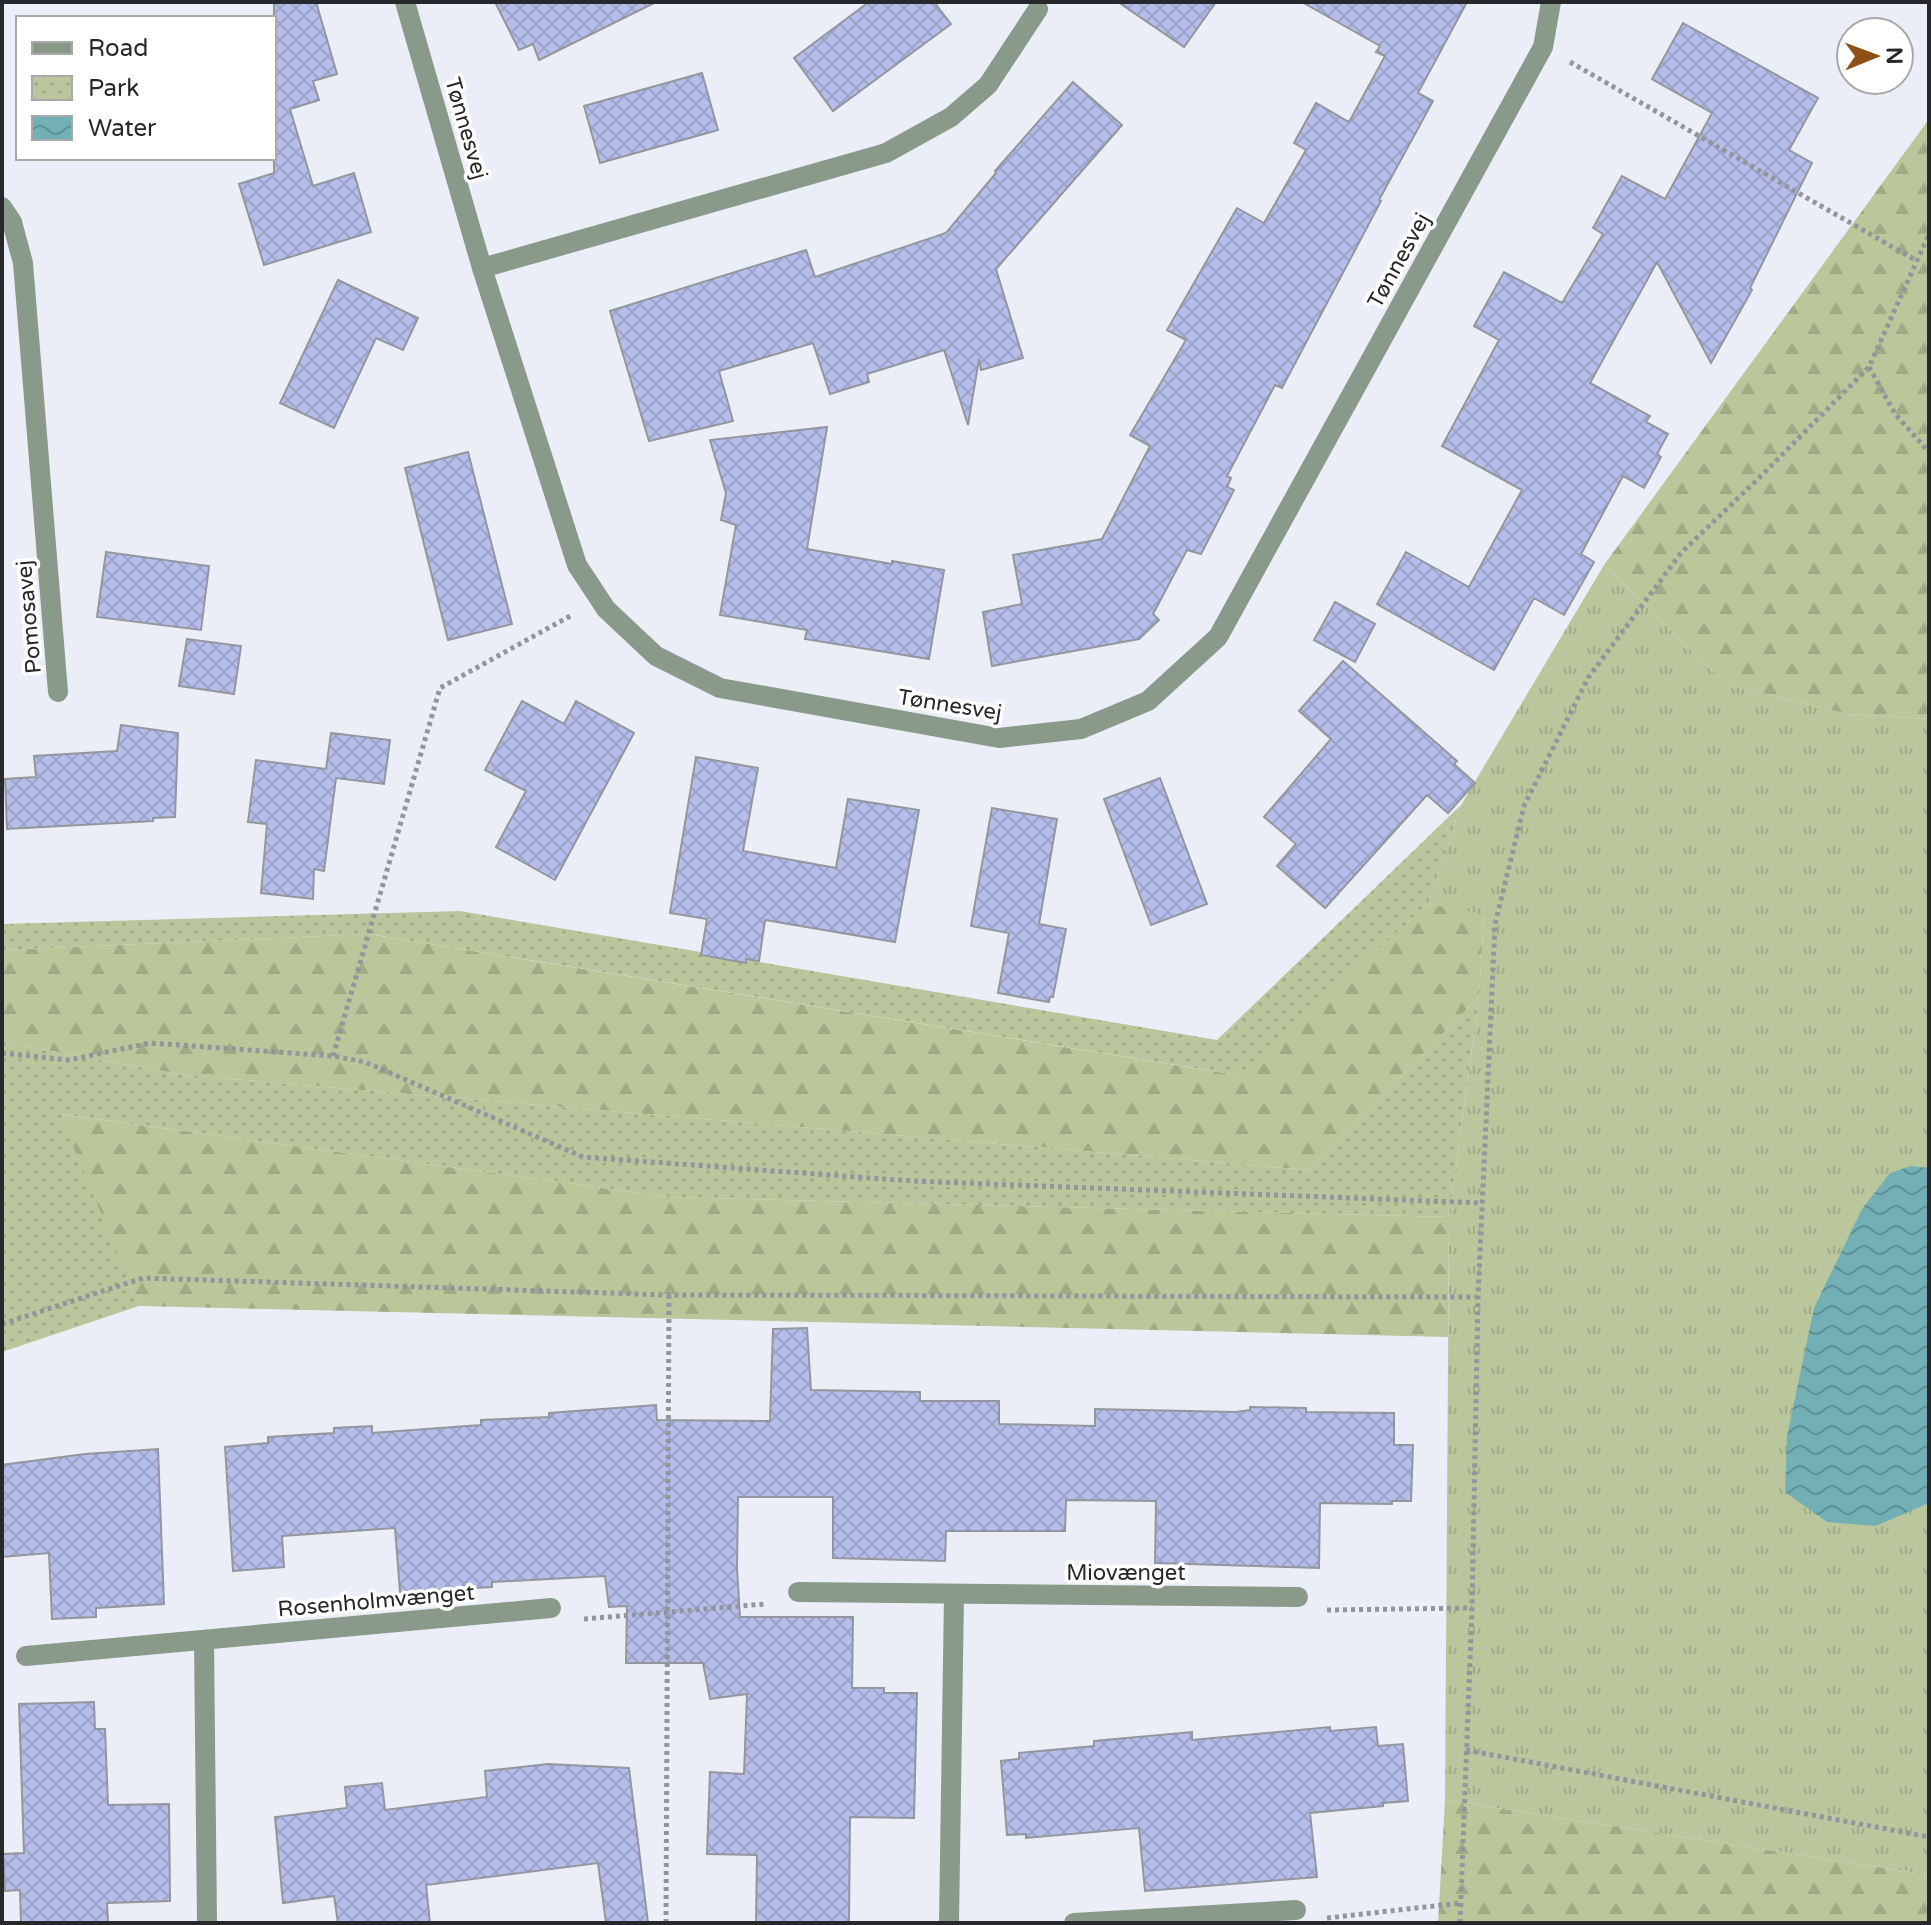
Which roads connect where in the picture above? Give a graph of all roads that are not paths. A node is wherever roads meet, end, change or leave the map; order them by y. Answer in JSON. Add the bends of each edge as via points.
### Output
{"nodes":[{"id":1,"x":405,"y":2,"type":"edge"},
{"id":2,"x":1551,"y":2,"type":"edge"},
{"id":3,"x":1038,"y":9,"type":"dead end"},
{"id":4,"x":2,"y":207,"type":"edge"},
{"id":5,"x":482,"y":268,"type":"junction"},
{"id":6,"x":58,"y":692,"type":"dead end"},
{"id":7,"x":798,"y":1592,"type":"road end"},
{"id":8,"x":954,"y":1595,"type":"junction"},
{"id":9,"x":1298,"y":1597,"type":"road end"},
{"id":10,"x":551,"y":1608,"type":"road end"},
{"id":11,"x":204,"y":1640,"type":"junction"},
{"id":12,"x":26,"y":1656,"type":"dead end"},
{"id":13,"x":1296,"y":1910,"type":"road end"},
{"id":14,"x":207,"y":1923,"type":"edge"},
{"id":15,"x":949,"y":1923,"type":"edge"},
{"id":16,"x":1074,"y":1923,"type":"edge"}],
"edges":[{"from":1,"to":5,"type":"street","name":"Tønnesvej"},
{"from":2,"to":5,"type":"street","name":"Tønnesvej","via":[[1543,47],[1218,637],[1148,701],[1081,729],[999,738],[720,688],[656,656],[606,609],[577,565]]},
{"from":3,"to":5,"type":"street","via":[[988,85],[951,117],[886,153]]},
{"from":4,"to":6,"type":"street","name":"Pomosavej","via":[[12,222],[23,263]]},
{"from":7,"to":8,"type":"street","name":"Miovænget"},
{"from":8,"to":9,"type":"street","name":"Miovænget"},
{"from":8,"to":15,"type":"street"},
{"from":10,"to":11,"type":"street","name":"Rosenholmvænget"},
{"from":11,"to":12,"type":"street","name":"Rosenholmvænget"},
{"from":11,"to":14,"type":"street"},
{"from":13,"to":16,"type":"street"}]}
